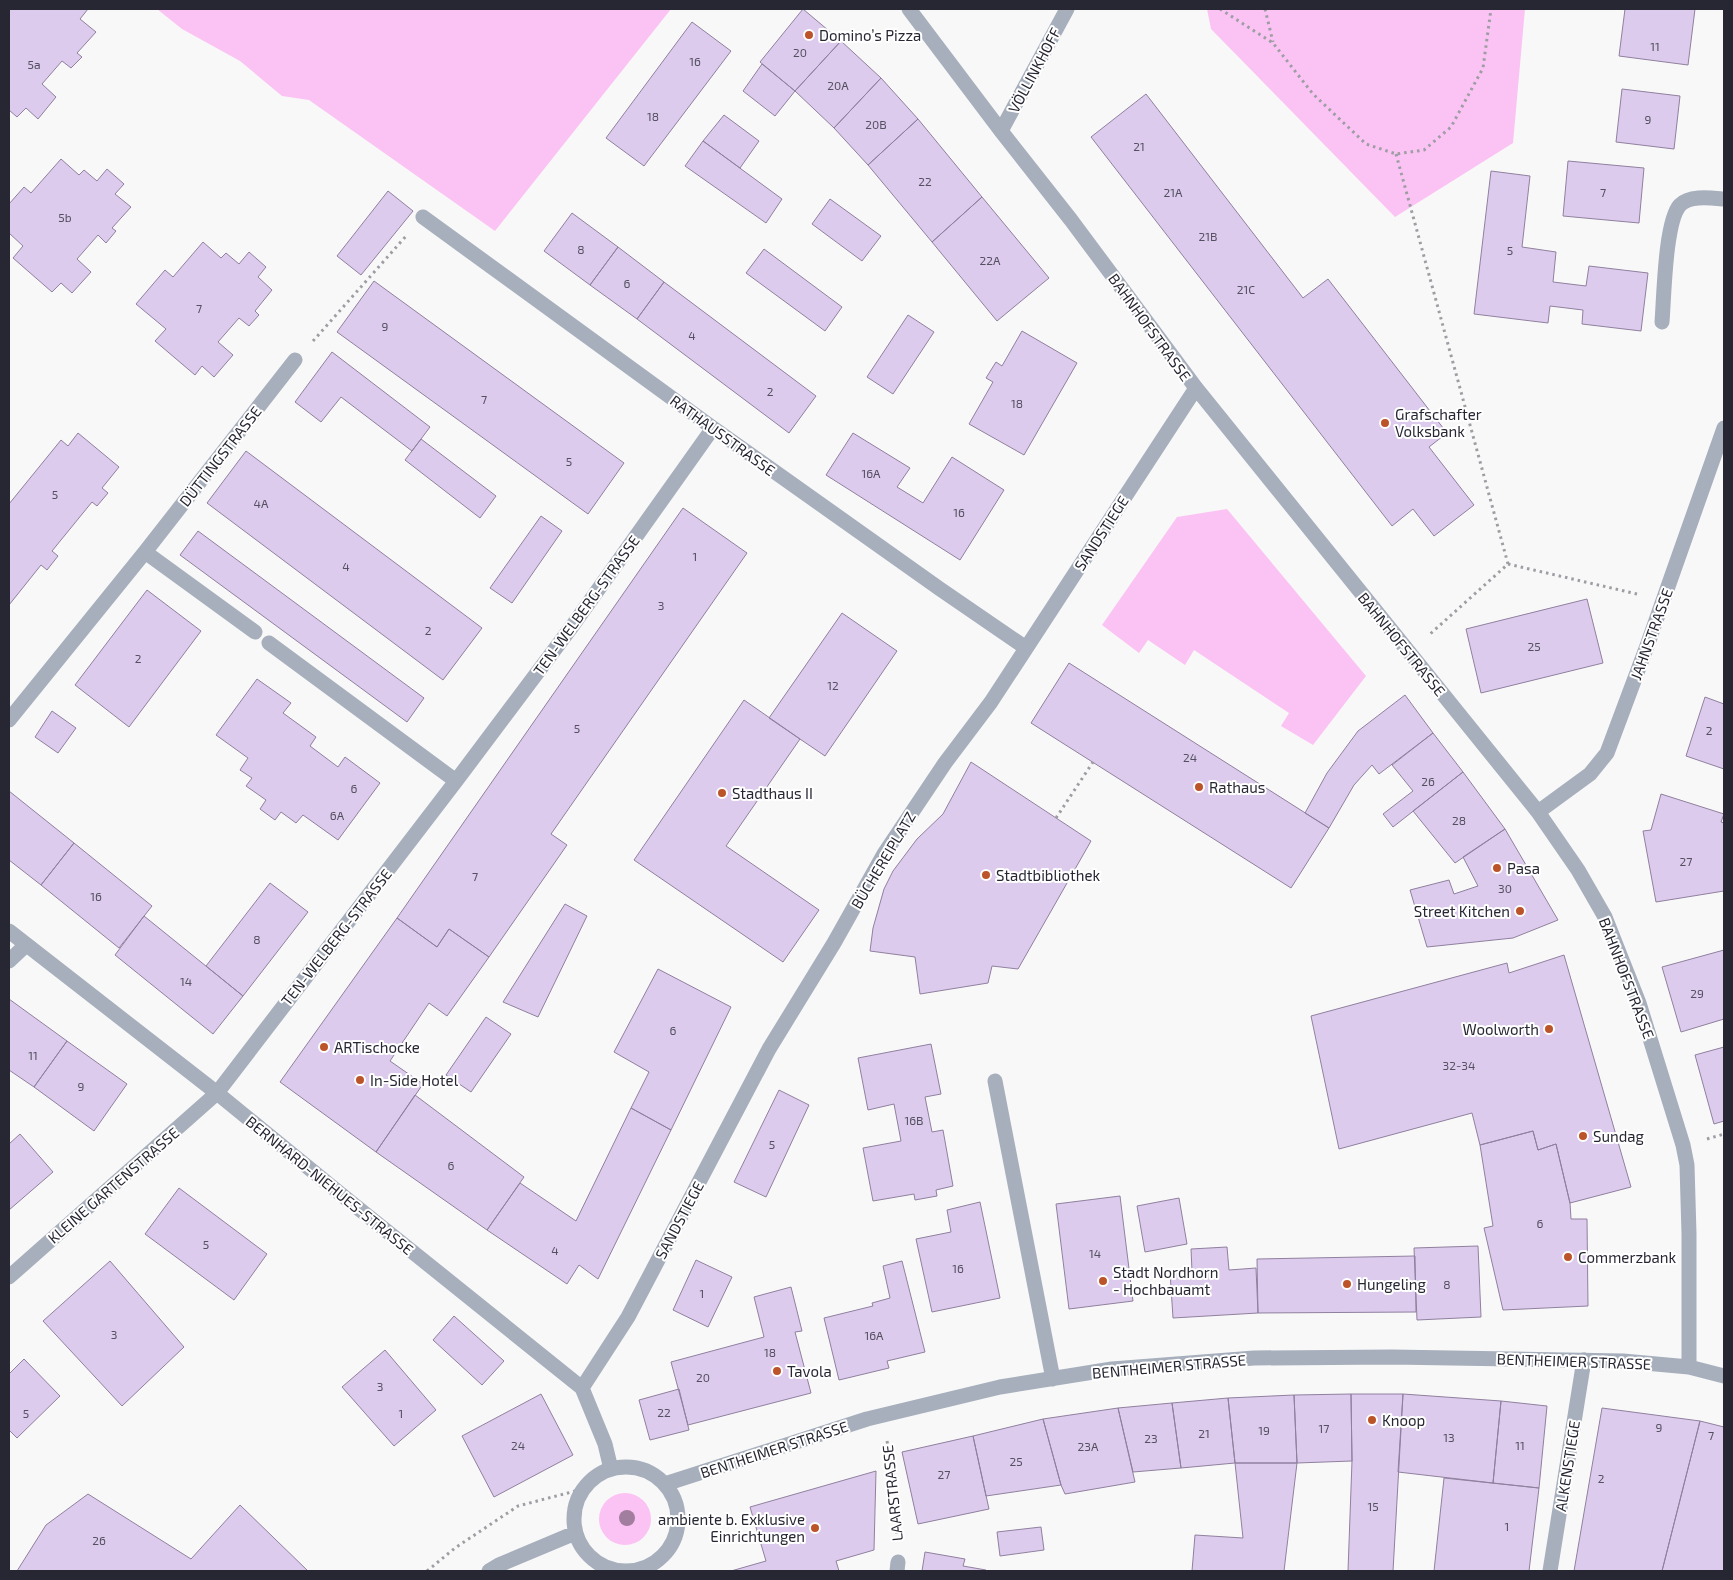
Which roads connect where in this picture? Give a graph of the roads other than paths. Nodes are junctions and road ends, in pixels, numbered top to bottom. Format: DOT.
graph roads {
  1 [pos="909,9"];
  2 [pos="1067,9"];
  3 [pos="1001,131"];
  4 [pos="1724,199"];
  5 [pos="423,218"];
  6 [pos="1662,322"];
  7 [pos="296,360"];
  8 [pos="1196,388"];
  9 [pos="713,428"];
  10 [pos="1724,428"];
  11 [pos="146,552"];
  12 [pos="255,632"];
  13 [pos="269,643"];
  14 [pos="1026,648"];
  15 [pos="1007,678"];
  16 [pos="9,720"];
  17 [pos="456,781"];
  18 [pos="1538,812"];
  19 [pos="9,931"];
  20 [pos="26,945"];
  21 [pos="9,961"];
  22 [pos="768,1048"];
  23 [pos="995,1081"];
  24 [pos="217,1093"];
  25 [pos="9,1277"];
  26 [pos="1584,1360"];
  27 [pos="1689,1367"];
  28 [pos="1724,1376"];
  29 [pos="1053,1379"];
  30 [pos="582,1388"];
  31 [pos="611,1469"];
  32 [pos="665,1484"];
  33 [pos="575,1532"];
  34 [pos="654,1568"];
  35 [pos="489,1571"];
  36 [pos="1550,1571"];
  1 -- 3 [label="street, BAHNHOFSTRASSE"];
  2 -- 3 [label="street, VÖLLINKHOFF"];
  3 -- 8 [label="street, BAHNHOFSTRASSE"];
  4 -- 6 [label="street"];
  5 -- 9 [label="street, RATHAUSSTRASSE"];
  7 -- 11 [label="street, DÜTTINGSTRASSE"];
  8 -- 14 [label="street, SANDSTIEGE"];
  8 -- 18 [label="street, BAHNHOFSTRASSE"];
  9 -- 14 [label="street, RATHAUSSTRASSE"];
  9 -- 17 [label="street, TEN-WELBERG-STRASSE"];
  10 -- 18 [label="street, JAHNSTRASSE"];
  11 -- 12 [label="street"];
  11 -- 16 [label="street, DÜTTINGSTRASSE"];
  13 -- 17 [label="street"];
  14 -- 15 [label="street, SANDSTIEGE"];
  15 -- 22 [label="street, BÜCHEREIPLATZ"];
  17 -- 24 [label="street, TEN-WELBERG-STRASSE"];
  18 -- 27 [label="street, BAHNHOFSTRASSE"];
  19 -- 20 [label="street, BERNHARD-NIEHUES-STRASSE"];
  20 -- 21 [label="street"];
  20 -- 24 [label="street, BERNHARD-NIEHUES-STRASSE"];
  22 -- 30 [label="street, SANDSTIEGE"];
  23 -- 29 [label="street"];
  24 -- 25 [label="street, KLEINE GARTENSTRASSE"];
  24 -- 30 [label="street, BERNHARD-NIEHUES-STRASSE"];
  26 -- 27 [label="street, BENTHEIMER STRASSE"];
  26 -- 29 [label="street, BENTHEIMER STRASSE"];
  26 -- 36 [label="street, ALKENSTIEGE"];
  27 -- 28 [label="street, BENTHEIMER STRASSE"];
  29 -- 32 [label="street, BENTHEIMER STRASSE"];
  30 -- 31 [label="street, BERNHARD-NIEHUES-STRASSE"];
  31 -- 32 [label="street"];
  31 -- 33 [label="street"];
  32 -- 34 [label="street"];
  33 -- 34 [label="street"];
  33 -- 35 [label="street"];
}
